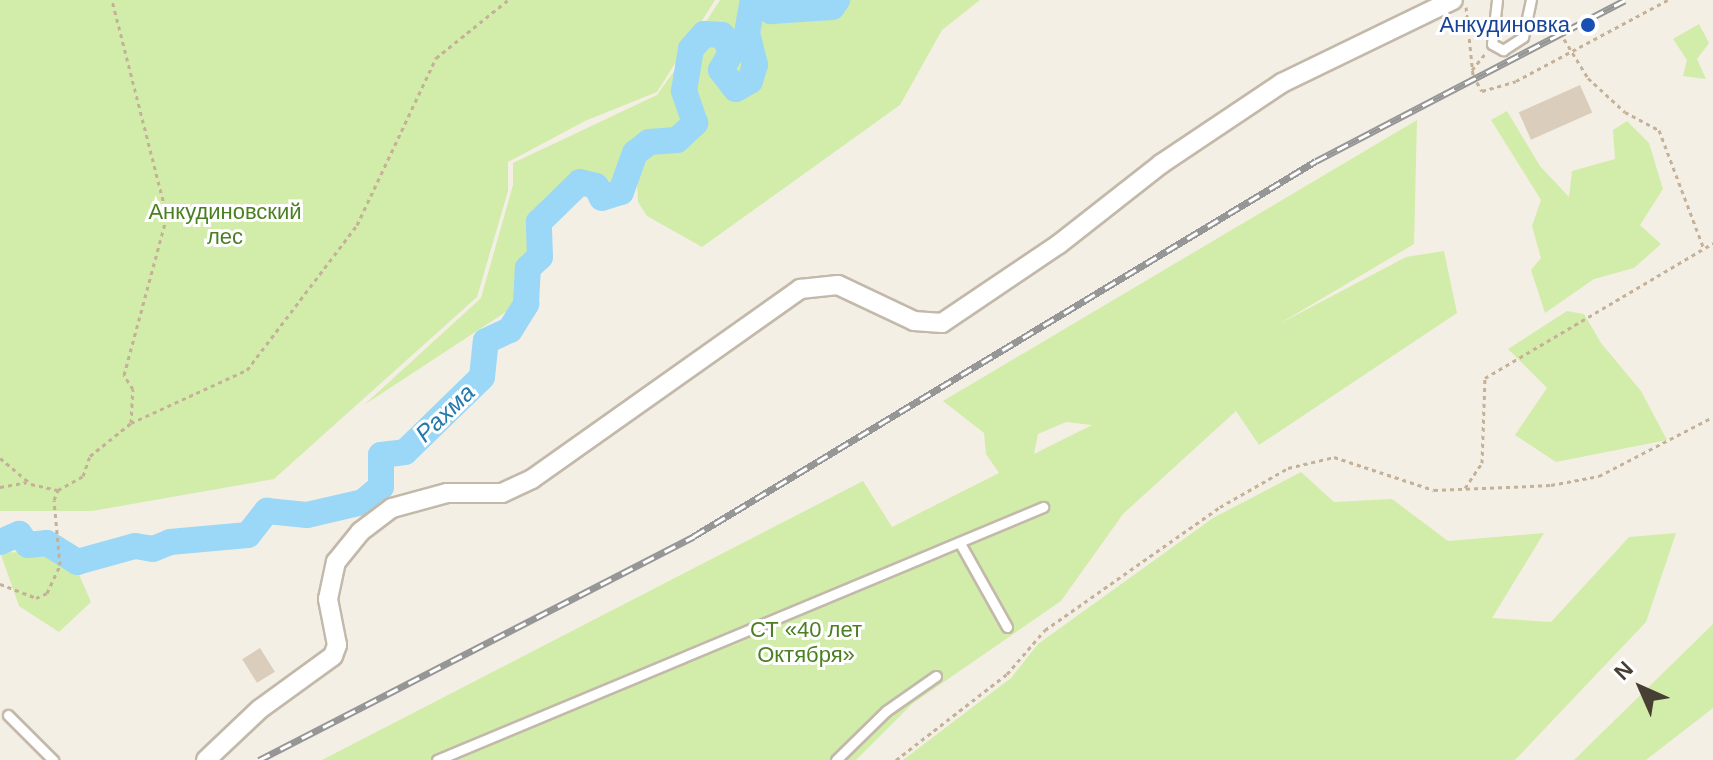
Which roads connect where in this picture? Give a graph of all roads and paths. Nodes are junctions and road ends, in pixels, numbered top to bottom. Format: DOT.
graph roads {
  1 [pos="112,0"];
  2 [pos="508,0"];
  3 [pos="1453,0"];
  4 [pos="1466,0"];
  5 [pos="1497,0"];
  6 [pos="1531,0"];
  7 [pos="1668,0"];
  8 [pos="1564,39"];
  9 [pos="1492,44"];
  10 [pos="1571,51"];
  11 [pos="1472,70"];
  12 [pos="1713,243"];
  13 [pos="1704,249"];
  14 [pos="1713,417"];
  15 [pos="131,423"];
  16 [pos="0,458"];
  17 [pos="27,482"];
  18 [pos="0,487"];
  19 [pos="1464,489"];
  20 [pos="58,490"];
  21 [pos="1043,507"];
  22 [pos="961,545"];
  23 [pos="0,584"];
  24 [pos="1007,627"];
  25 [pos="936,676"];
  26 [pos="8,715"];
  27 [pos="53,760"];
  28 [pos="206,760"];
  29 [pos="437,760"];
  30 [pos="836,760"];
  31 [pos="896,760"];
  1 -- 15 [label="path"];
  2 -- 15 [label="path"];
  3 -- 28 [label="street"];
  4 -- 11 [label="path"];
  5 -- 9 [label="lane"];
  6 -- 9 [label="lane"];
  7 -- 10 [label="path"];
  8 -- 10 [label="path"];
  9 -- 11 [label="path"];
  10 -- 11 [label="path"];
  10 -- 13 [label="path"];
  12 -- 13 [label="path"];
  13 -- 19 [label="path"];
  14 -- 19 [label="path"];
  15 -- 20 [label="path"];
  16 -- 17 [label="path"];
  17 -- 18 [label="path"];
  17 -- 20 [label="path"];
  19 -- 31 [label="path"];
  20 -- 23 [label="path"];
  21 -- 22 [label="lane"];
  22 -- 24 [label="lane"];
  22 -- 29 [label="lane"];
  25 -- 30 [label="lane"];
  26 -- 27 [label="lane"];
}
